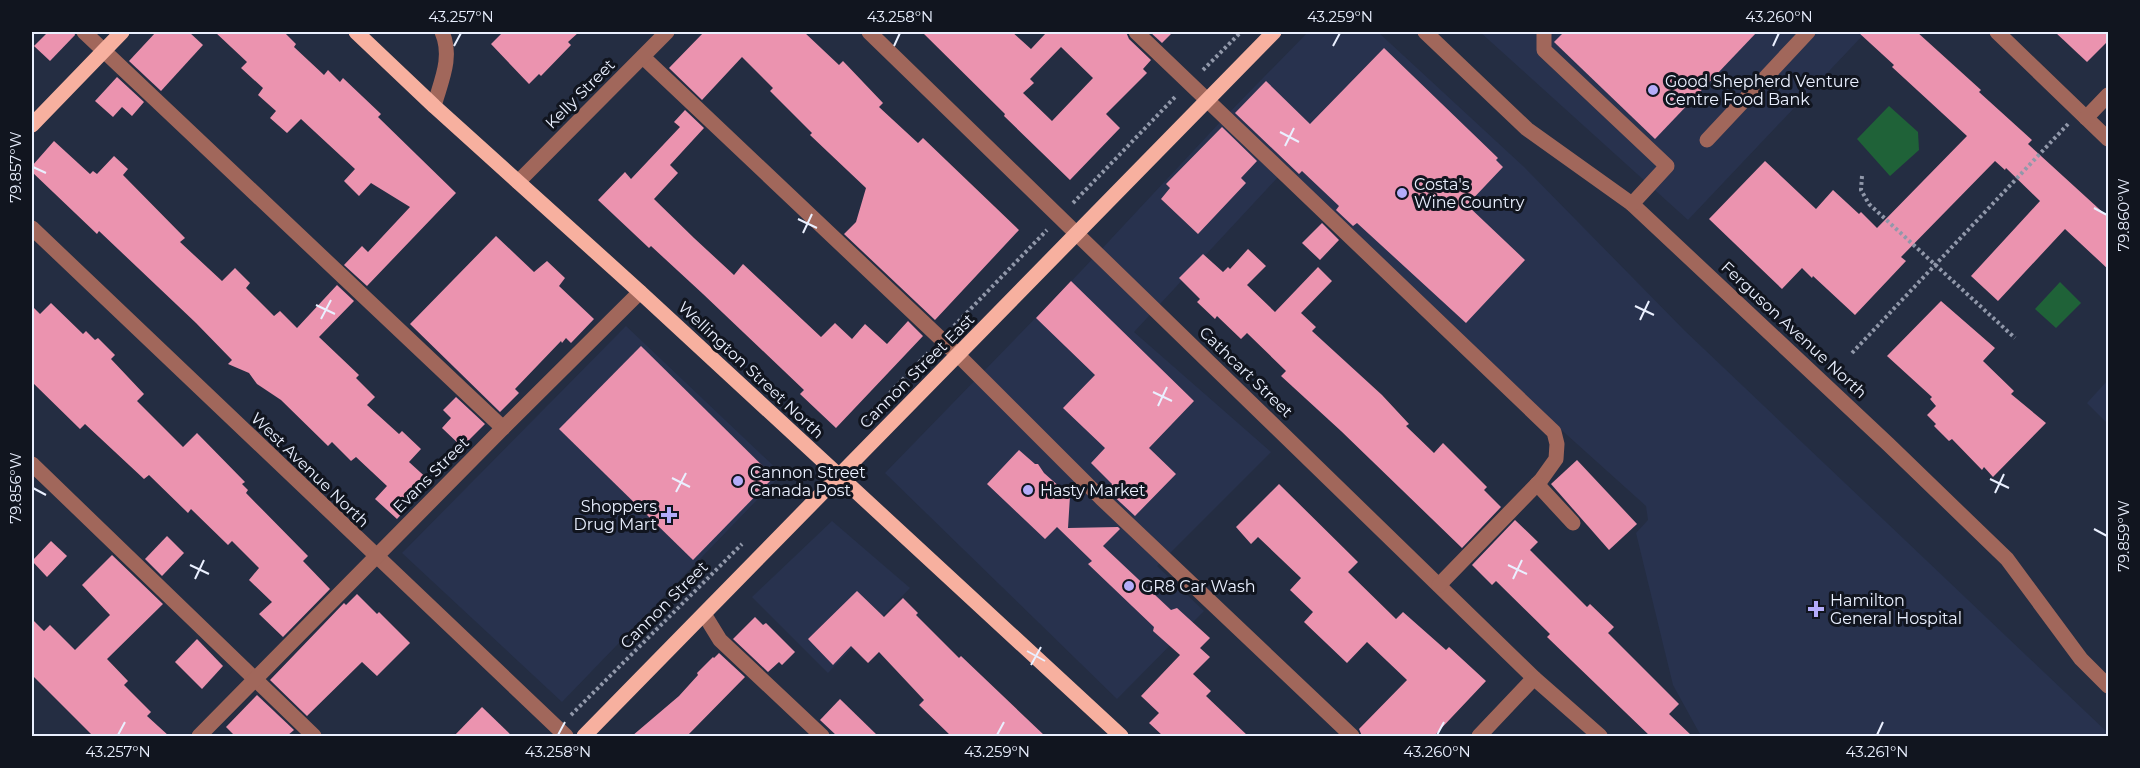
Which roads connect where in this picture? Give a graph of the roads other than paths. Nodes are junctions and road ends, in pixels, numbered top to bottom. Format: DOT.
graph roads {
  1 [pos="84,32"];
  2 [pos="122,32"];
  3 [pos="356,32"];
  4 [pos="442,32"];
  5 [pos="667,32"];
  6 [pos="869,32"];
  7 [pos="1136,32"];
  8 [pos="1274,32"];
  9 [pos="1425,32"];
  10 [pos="1544,32"];
  11 [pos="1808,32"];
  12 [pos="1996,32"];
  13 [pos="104,51"];
  14 [pos="643,57"];
  15 [pos="2109,95"];
  16 [pos="1208,99"];
  17 [pos="434,106"];
  18 [pos="2086,118"];
  19 [pos="32,125"];
  20 [pos="2109,139"];
  21 [pos="1707,140"];
  22 [pos="518,182"];
  23 [pos="1632,204"];
  24 [pos="32,228"];
  25 [pos="1077,233"];
  26 [pos="640,292"];
  27 [pos="959,356"];
  28 [pos="503,428"];
  29 [pos="32,464"];
  30 [pos="838,477"];
  31 [pos="1537,484"];
  32 [pos="1573,523"];
  33 [pos="375,557"];
  34 [pos="1439,585"];
  35 [pos="704,614"];
  36 [pos="1534,678"];
  37 [pos="256,680"];
  38 [pos="2109,686"];
  39 [pos="561,733"];
  40 [pos="200,736"];
  41 [pos="314,736"];
  42 [pos="584,736"];
  43 [pos="822,736"];
  44 [pos="1122,736"];
  45 [pos="1352,736"];
  46 [pos="1479,736"];
  47 [pos="1600,736"];
  1 -- 13 [label="street"];
  2 -- 13 [label="main road"];
  3 -- 17 [label="main road, Wellington Street North"];
  4 -- 17 [label="street"];
  5 -- 14 [label="street, Kelly Street"];
  6 -- 25 [label="street, Cathcart Street"];
  7 -- 16 [label="street"];
  8 -- 16 [label="main road, Cannon Street East"];
  9 -- 23 [label="street, Ferguson Avenue North"];
  10 -- 23 [label="street"];
  11 -- 21 [label="street"];
  12 -- 18 [label="street"];
  13 -- 19 [label="main road"];
  13 -- 28 [label="street"];
  14 -- 22 [label="street, Kelly Street"];
  14 -- 27 [label="street"];
  15 -- 18 [label="street"];
  16 -- 25 [label="main road, Cannon Street East"];
  16 -- 31 [label="street"];
  17 -- 22 [label="main road, Wellington Street North"];
  18 -- 20 [label="street"];
  22 -- 26 [label="main road, Wellington Street North"];
  23 -- 38 [label="street, Ferguson Avenue North"];
  24 -- 33 [label="street, West Avenue North"];
  25 -- 27 [label="main road, Cannon Street East"];
  25 -- 34 [label="street, Cathcart Street"];
  26 -- 28 [label="street, Evans Street"];
  26 -- 30 [label="main road, Wellington Street North"];
  27 -- 30 [label="main road, Cannon Street East"];
  27 -- 45 [label="street"];
  28 -- 33 [label="street, Evans Street"];
  29 -- 37 [label="street"];
  30 -- 35 [label="main road, Cannon Street East"];
  30 -- 44 [label="main road, Wellington Street North"];
  31 -- 32 [label="street"];
  31 -- 34 [label="street"];
  33 -- 37 [label="street, Evans Street"];
  33 -- 39 [label="street, West Avenue North"];
  34 -- 36 [label="street, Cathcart Street"];
  35 -- 42 [label="main road, Cannon Street East"];
  35 -- 43 [label="street"];
  36 -- 46 [label="street"];
  36 -- 47 [label="street, Cathcart Street"];
  37 -- 40 [label="street, Evans Street"];
  37 -- 41 [label="street"];
}
